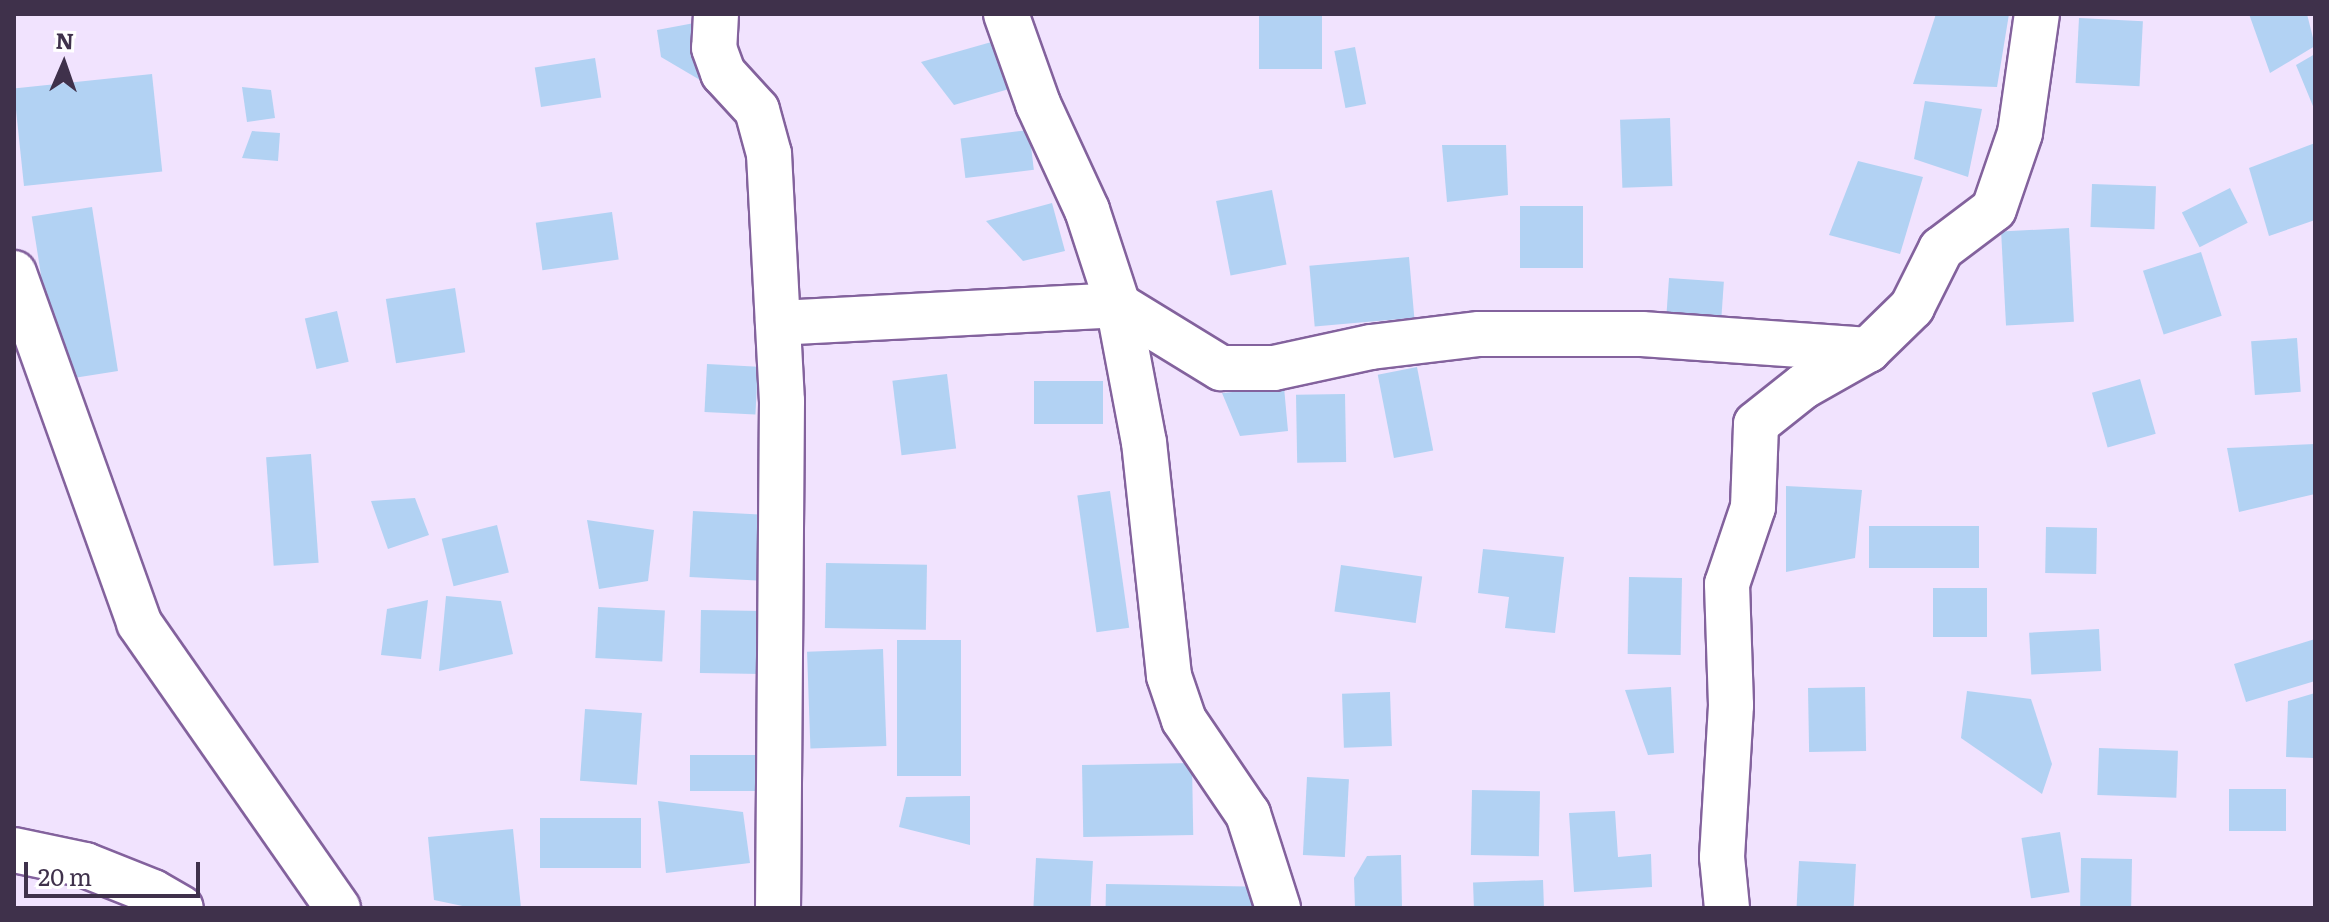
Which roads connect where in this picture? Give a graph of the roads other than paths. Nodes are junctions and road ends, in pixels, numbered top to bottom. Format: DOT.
graph roads {
  1 [pos="716,14"];
  2 [pos="2037,14"];
  3 [pos="1015,16"];
  4 [pos="14,273"];
  5 [pos="1118,305"];
  6 [pos="778,323"];
  7 [pos="1868,350"];
  8 [pos="14,850"];
  9 [pos="181,908"];
  10 [pos="338,908"];
  11 [pos="778,908"];
  12 [pos="1278,908"];
  13 [pos="1727,908"];
  1 -- 6 [label="street"];
  2 -- 7 [label="street"];
  3 -- 5 [label="street"];
  4 -- 10 [label="street"];
  5 -- 6 [label="street"];
  5 -- 7 [label="street"];
  5 -- 12 [label="street"];
  6 -- 11 [label="street"];
  7 -- 13 [label="street"];
  8 -- 9 [label="street"];
}
